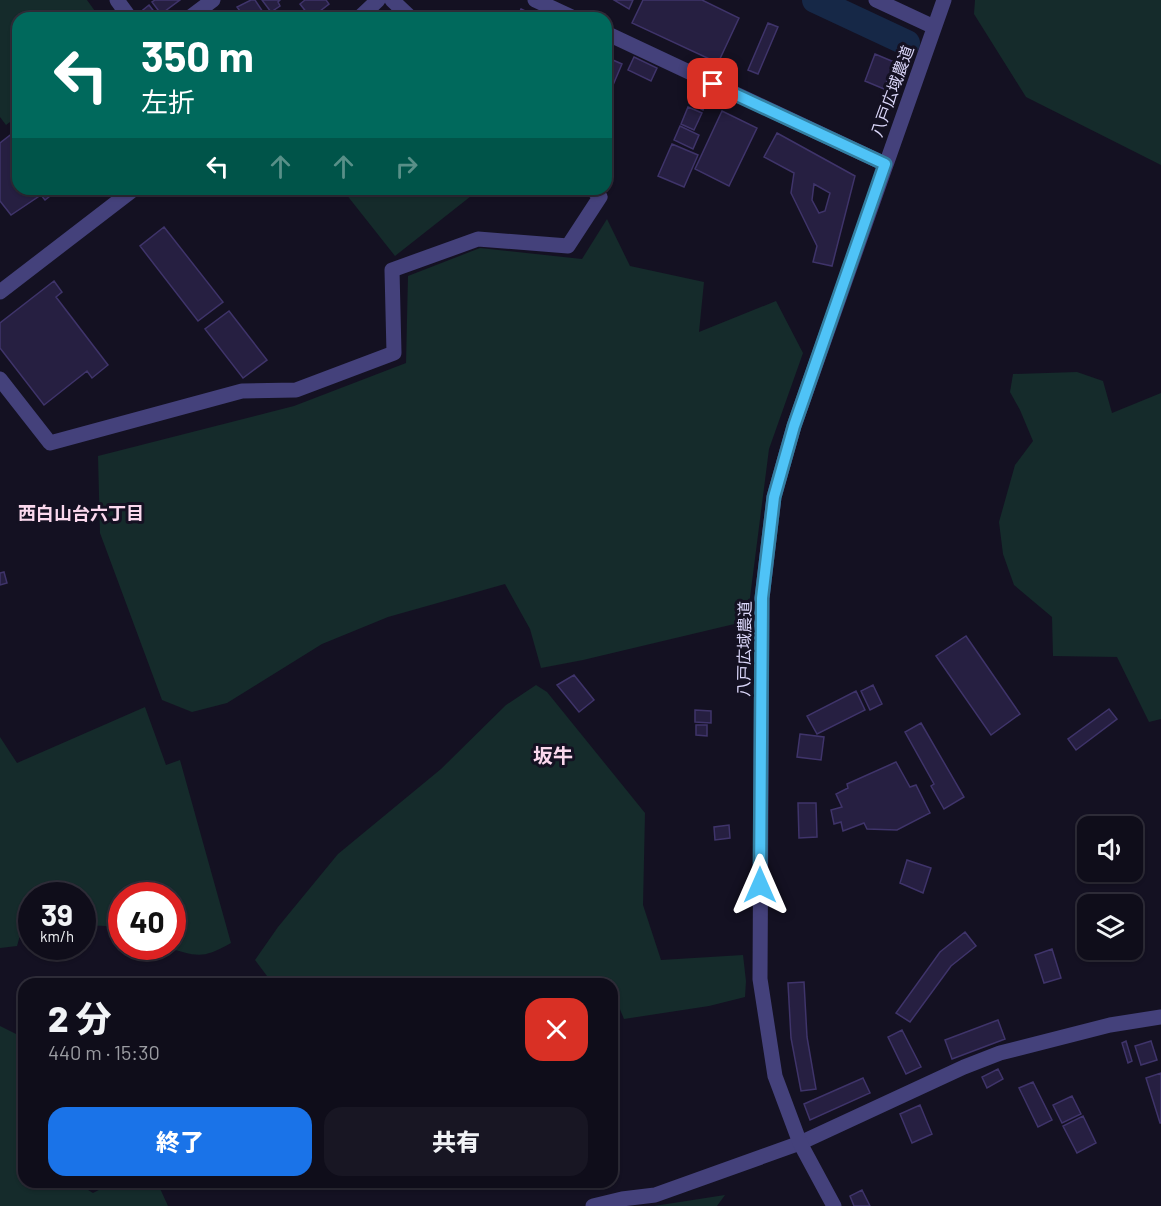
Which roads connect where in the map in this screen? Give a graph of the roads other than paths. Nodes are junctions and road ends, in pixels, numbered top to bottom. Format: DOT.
graph roads {
  1 [pos="213,0"];
  2 [pos="378,0"];
  3 [pos="392,0"];
  4 [pos="536,0"];
  5 [pos="876,0"];
  6 [pos="944,0"];
  7 [pos="197,12"];
  8 [pos="365,12"];
  9 [pos="405,12"];
  10 [pos="561,12"];
  11 [pos="934,27"];
  12 [pos="612,36"];
  13 [pos="885,164"];
  14 [pos="126,195"];
  15 [pos="598,195"];
  16 [pos="0,292"];
  17 [pos="0,379"];
  18 [pos="1161,1017"];
  19 [pos="800,1143"];
  20 [pos="593,1206"];
  21 [pos="834,1206"];
  1 -- 7 [label="street"];
  2 -- 8 [label="street"];
  3 -- 9 [label="street"];
  4 -- 10 [label="street"];
  5 -- 11 [label="street"];
  6 -- 11 [label="street, 八戸広域農道"];
  11 -- 13 [label="street, 八戸広域農道"];
  12 -- 13 [label="street"];
  13 -- 19 [label="street, 八戸広域農道"];
  14 -- 16 [label="street"];
  15 -- 17 [label="street"];
  18 -- 19 [label="street"];
  19 -- 20 [label="street"];
  19 -- 21 [label="street, 八戸広域農道"];
}
